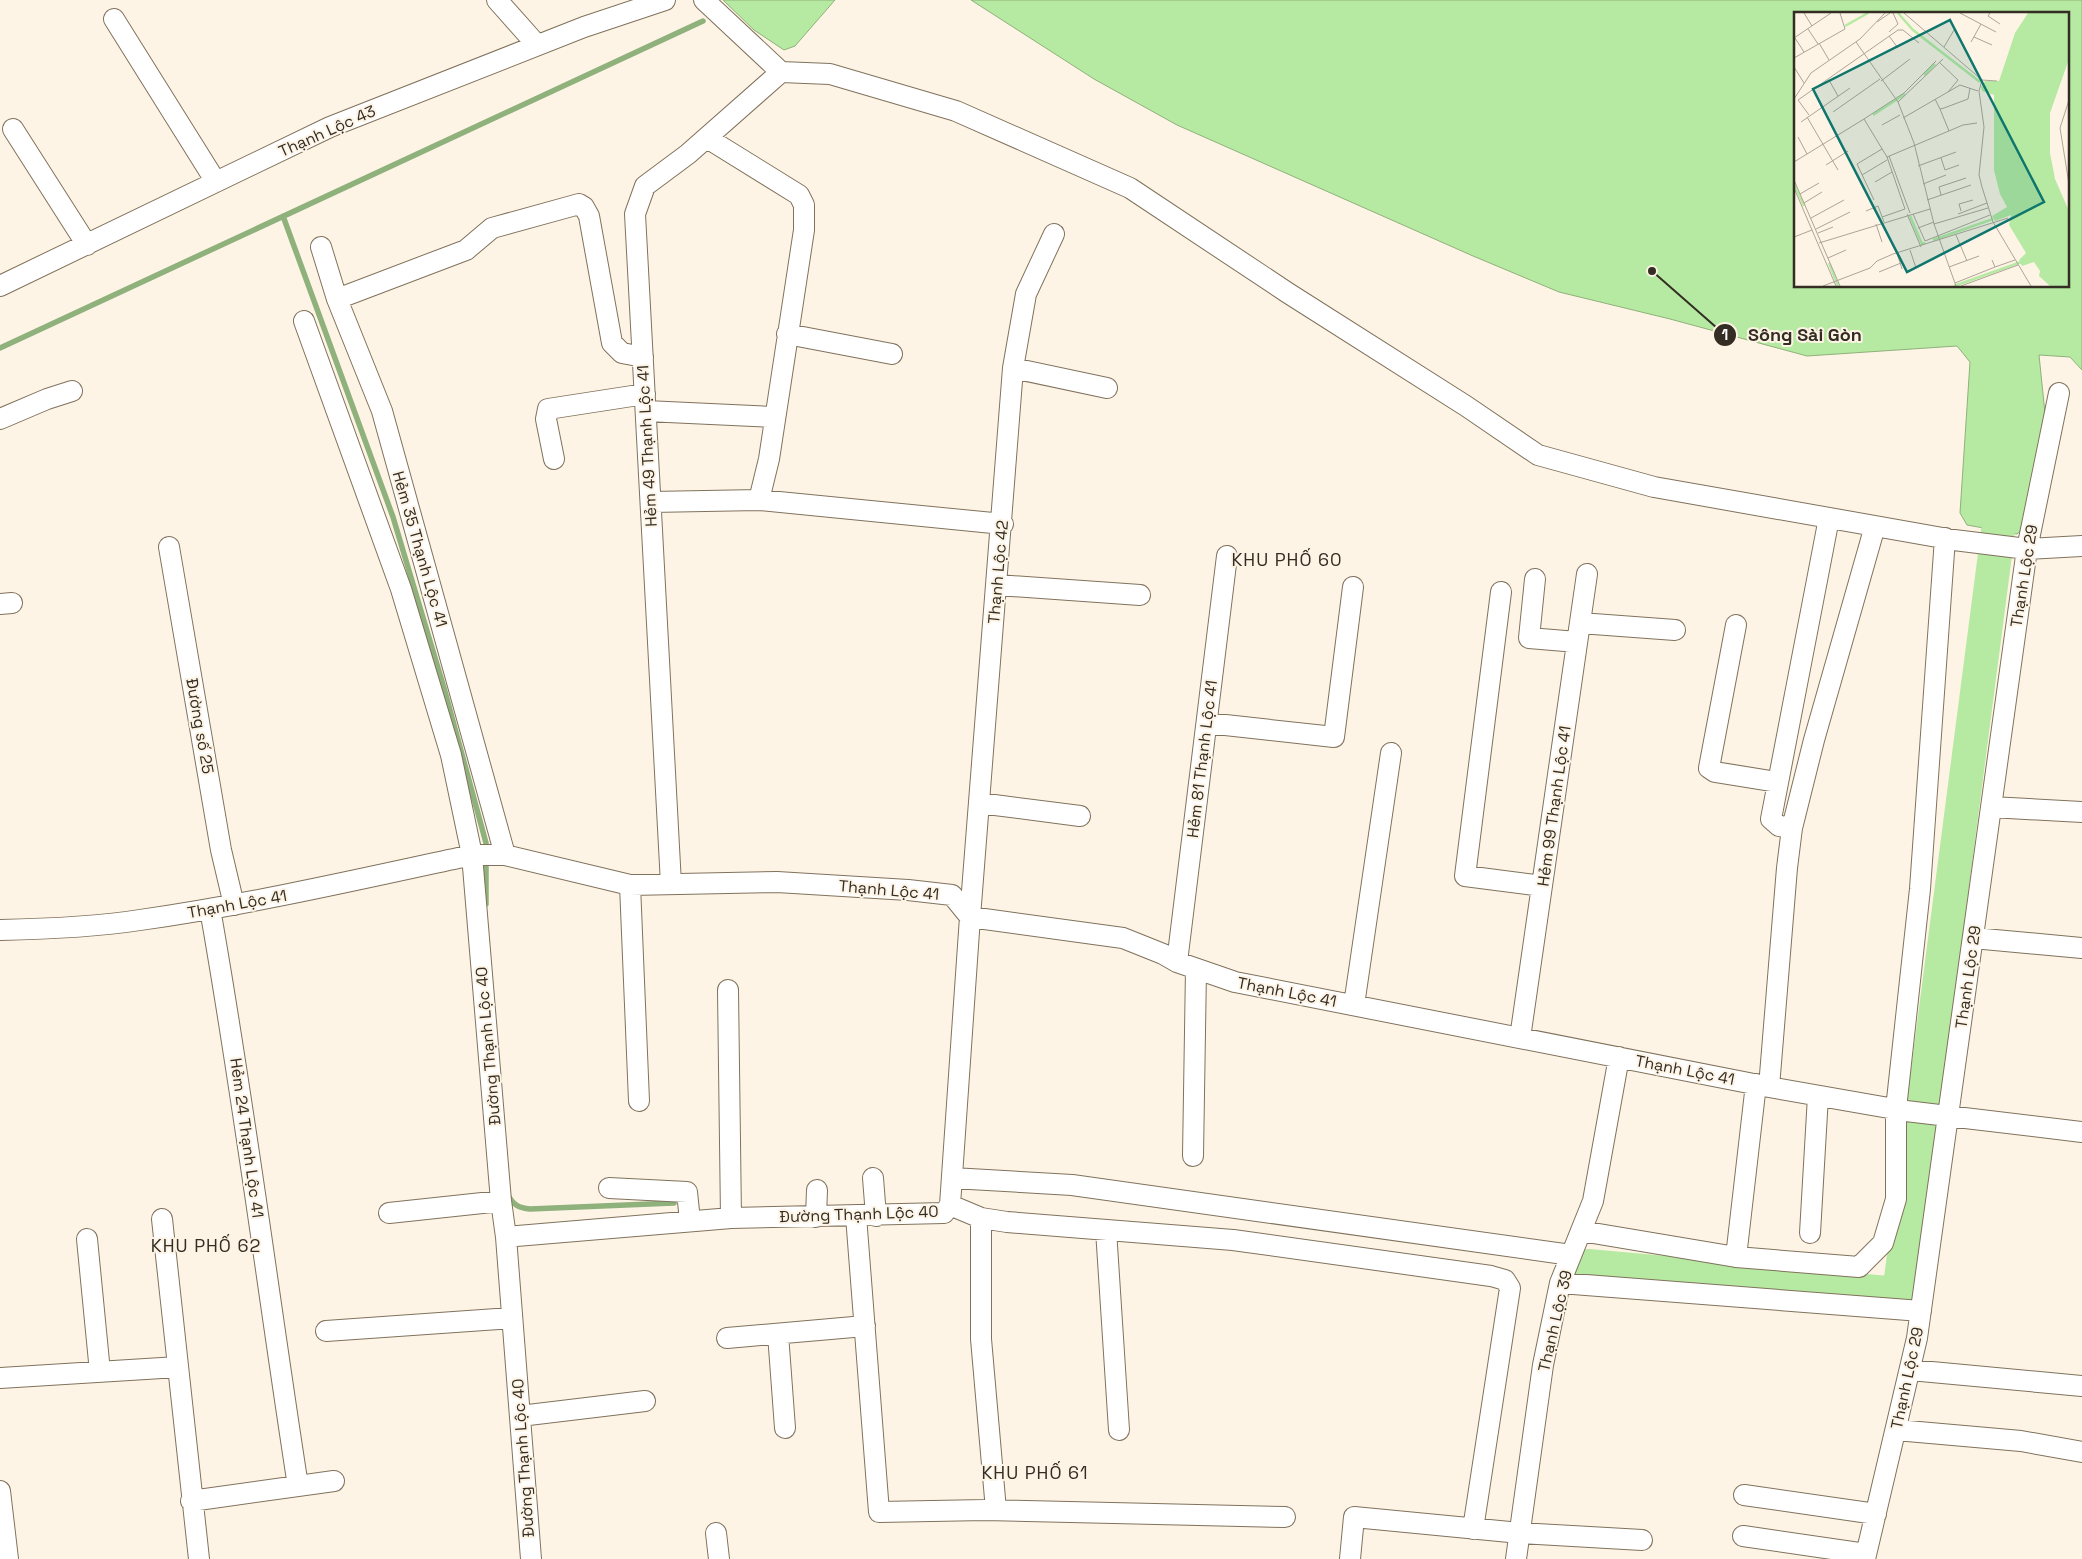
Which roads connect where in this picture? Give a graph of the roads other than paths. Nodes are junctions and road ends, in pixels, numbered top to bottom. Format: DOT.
graph roads {
  1 [pos="497,0"];
  2 [pos="664,0"];
  3 [pos="704,0"];
  4 [pos="114,20"];
  5 [pos="537,45"];
  6 [pos="781,72"];
  7 [pos="13,129"];
  8 [pos="707,138"];
  9 [pos="216,182"];
  10 [pos="1054,234"];
  11 [pos="87,245"];
  12 [pos="321,248"];
  13 [pos="0,286"];
  14 [pos="337,299"];
  15 [pos="304,321"];
  16 [pos="788,334"];
  17 [pos="892,354"];
  18 [pos="642,357"];
  19 [pos="1014,368"];
  20 [pos="1107,388"];
  21 [pos="72,391"];
  22 [pos="2059,393"];
  23 [pos="645,402"];
  24 [pos="775,417"];
  25 [pos="0,419"];
  26 [pos="554,459"];
  27 [pos="760,500"];
  28 [pos="651,502"];
  29 [pos="1829,518"];
  30 [pos="1002,524"];
  31 [pos="1875,526"];
  32 [pos="1950,539"];
  33 [pos="2082,546"];
  34 [pos="169,547"];
  35 [pos="2027,549"];
  36 [pos="1227,556"];
  37 [pos="1587,574"];
  38 [pos="1535,579"];
  39 [pos="997,586"];
  40 [pos="1353,586"];
  41 [pos="1501,592"];
  42 [pos="1140,595"];
  43 [pos="1736,625"];
  44 [pos="1675,630"];
  45 [pos="1579,633"];
  46 [pos="1207,723"];
  47 [pos="1391,753"];
  48 [pos="1778,782"];
  49 [pos="980,803"];
  50 [pos="1991,807"];
  51 [pos="2082,812"];
  52 [pos="1080,816"];
  53 [pos="1792,828"];
  54 [pos="472,855"];
  55 [pos="505,855"];
  56 [pos="671,884"];
  57 [pos="630,885"];
  58 [pos="1542,886"];
  59 [pos="234,905"];
  60 [pos="210,909"];
  61 [pos="970,917"];
  62 [pos="0,930"];
  63 [pos="1973,938"];
  64 [pos="2082,948"];
  65 [pos="1177,962"];
  66 [pos="1196,969"];
  67 [pos="728,990"];
  68 [pos="1354,1005"];
  69 [pos="1520,1038"];
  70 [pos="1619,1057"];
  71 [pos="1762,1086"];
  72 [pos="1818,1096"];
  73 [pos="639,1101"];
  74 [pos="1901,1110"];
  75 [pos="1948,1117"];
  76 [pos="2082,1132"];
  77 [pos="1193,1156"];
  78 [pos="872,1178"];
  79 [pos="952,1178"];
  80 [pos="609,1188"];
  81 [pos="817,1190"];
  82 [pos="501,1201"];
  83 [pos="950,1206"];
  84 [pos="389,1213"];
  85 [pos="866,1216"];
  86 [pos="816,1217"];
  87 [pos="730,1218"];
  88 [pos="981,1218"];
  89 [pos="162,1219"];
  90 [pos="690,1221"];
  91 [pos="1106,1230"];
  92 [pos="1581,1231"];
  93 [pos="1810,1233"];
  94 [pos="506,1237"];
  95 [pos="87,1239"];
  96 [pos="1571,1255"];
  97 [pos="1736,1257"];
  98 [pos="1560,1283"];
  99 [pos="1921,1311"];
  100 [pos="512,1318"];
  101 [pos="865,1326"];
  102 [pos="326,1331"];
  103 [pos="778,1334"];
  104 [pos="727,1338"];
  105 [pos="178,1367"];
  106 [pos="1910,1370"];
  107 [pos="100,1372"];
  108 [pos="0,1378"];
  109 [pos="2082,1386"];
  110 [pos="645,1401"];
  111 [pos="520,1416"];
  112 [pos="785,1428"];
  113 [pos="1119,1430"];
  114 [pos="1896,1430"];
  115 [pos="2082,1452"];
  116 [pos="334,1481"];
  117 [pos="298,1486"];
  118 [pos="0,1492"];
  119 [pos="1744,1495"];
  120 [pos="191,1501"];
  121 [pos="996,1510"];
  122 [pos="1876,1514"];
  123 [pos="1285,1517"];
  124 [pos="1473,1529"];
  125 [pos="716,1533"];
  126 [pos="1520,1533"];
  127 [pos="1742,1536"];
  128 [pos="1642,1540"];
  129 [pos="1866,1556"];
  130 [pos="8,1559"];
  131 [pos="199,1559"];
  132 [pos="531,1559"];
  133 [pos="719,1559"];
  134 [pos="1350,1559"];
  135 [pos="1516,1559"];
  1 -- 5 [label="street"];
  2 -- 5 [label="street, Thạnh Lộc 43"];
  3 -- 6 [label="street"];
  4 -- 9 [label="street"];
  5 -- 9 [label="street, Thạnh Lộc 43"];
  6 -- 8 [label="street, Hẻm 49 Thạnh Lộc 41"];
  6 -- 29 [label="street"];
  7 -- 11 [label="street"];
  8 -- 16 [label="street"];
  8 -- 18 [label="street, Hẻm 49 Thạnh Lộc 41"];
  9 -- 11 [label="street, Thạnh Lộc 43"];
  10 -- 19 [label="street, Thạnh Lộc 42"];
  11 -- 13 [label="street, Thạnh Lộc 43"];
  12 -- 14 [label="street, Hẻm 35 Thạnh Lộc 41"];
  14 -- 18 [label="street"];
  14 -- 55 [label="street, Hẻm 35 Thạnh Lộc 41"];
  15 -- 54 [label="street, Đường Thạnh Lộc 40"];
  16 -- 17 [label="street"];
  16 -- 24 [label="street"];
  18 -- 23 [label="street, Hẻm 49 Thạnh Lộc 41"];
  19 -- 20 [label="street"];
  19 -- 30 [label="street, Thạnh Lộc 42"];
  21 -- 25 [label="street"];
  22 -- 35 [label="street, Thạnh Lộc 29"];
  23 -- 24 [label="street"];
  23 -- 26 [label="street"];
  23 -- 28 [label="street, Hẻm 49 Thạnh Lộc 41"];
  24 -- 27 [label="street"];
  27 -- 28 [label="street"];
  27 -- 30 [label="street"];
  28 -- 56 [label="street, Hẻm 49 Thạnh Lộc 41"];
  29 -- 31 [label="street"];
  29 -- 48 [label="street"];
  30 -- 39 [label="street, Thạnh Lộc 42"];
  31 -- 32 [label="street"];
  31 -- 53 [label="street"];
  32 -- 35 [label="street"];
  32 -- 74 [label="street"];
  33 -- 35 [label="street"];
  34 -- 59 [label="street, Đường số 25"];
  35 -- 50 [label="street, Thạnh Lộc 29"];
  36 -- 46 [label="street, Hẻm 81 Thạnh Lộc 41"];
  37 -- 45 [label="street, Hẻm 99 Thạnh Lộc 41"];
  38 -- 45 [label="street"];
  39 -- 42 [label="street"];
  39 -- 49 [label="street, Thạnh Lộc 42"];
  40 -- 46 [label="street"];
  41 -- 58 [label="street"];
  43 -- 48 [label="street"];
  44 -- 45 [label="street"];
  45 -- 58 [label="street, Hẻm 99 Thạnh Lộc 41"];
  46 -- 65 [label="street, Hẻm 81 Thạnh Lộc 41"];
  47 -- 68 [label="street"];
  48 -- 53 [label="street"];
  49 -- 52 [label="street"];
  49 -- 61 [label="street, Thạnh Lộc 42"];
  50 -- 51 [label="street"];
  50 -- 63 [label="street, Thạnh Lộc 29"];
  53 -- 71 [label="street"];
  54 -- 55 [label="street, Thạnh Lộc 41"];
  54 -- 59 [label="street, Thạnh Lộc 41"];
  54 -- 82 [label="street, Đường Thạnh Lộc 40"];
  55 -- 57 [label="street, Thạnh Lộc 41"];
  56 -- 57 [label="street, Thạnh Lộc 41"];
  56 -- 61 [label="street, Thạnh Lộc 41"];
  57 -- 73 [label="street"];
  58 -- 69 [label="street, Hẻm 99 Thạnh Lộc 41"];
  59 -- 60 [label="street, Thạnh Lộc 41"];
  60 -- 62 [label="street, Thạnh Lộc 41"];
  60 -- 117 [label="street, Hẻm 24 Thạnh Lộc 41"];
  61 -- 65 [label="street, Thạnh Lộc 41"];
  61 -- 79 [label="street, Đường Thạnh Lộc 40"];
  63 -- 64 [label="street"];
  63 -- 75 [label="street, Thạnh Lộc 29"];
  65 -- 66 [label="street, Thạnh Lộc 41"];
  66 -- 68 [label="street, Thạnh Lộc 41"];
  66 -- 77 [label="street"];
  67 -- 87 [label="street"];
  68 -- 69 [label="street, Thạnh Lộc 41"];
  69 -- 70 [label="street, Thạnh Lộc 41"];
  70 -- 71 [label="street, Thạnh Lộc 41"];
  70 -- 92 [label="street, Thạnh Lộc 39"];
  71 -- 72 [label="street, Thạnh Lộc 41"];
  71 -- 97 [label="street"];
  72 -- 74 [label="street, Thạnh Lộc 41"];
  72 -- 93 [label="street"];
  74 -- 75 [label="street, Thạnh Lộc 41"];
  74 -- 97 [label="street"];
  75 -- 76 [label="street, Thạnh Lộc 41"];
  75 -- 99 [label="street, Thạnh Lộc 29"];
  78 -- 85 [label="street"];
  79 -- 83 [label="street, Đường Thạnh Lộc 40"];
  79 -- 96 [label="street"];
  80 -- 90 [label="street"];
  81 -- 86 [label="street"];
  82 -- 84 [label="street"];
  82 -- 94 [label="street, Đường Thạnh Lộc 40"];
  83 -- 85 [label="street, Đường Thạnh Lộc 40"];
  83 -- 88 [label="street"];
  85 -- 86 [label="street, Đường Thạnh Lộc 40"];
  85 -- 101 [label="street"];
  86 -- 87 [label="street, Đường Thạnh Lộc 40"];
  87 -- 90 [label="street, Đường Thạnh Lộc 40"];
  88 -- 91 [label="street"];
  88 -- 121 [label="street"];
  89 -- 105 [label="street"];
  90 -- 94 [label="street, Đường Thạnh Lộc 40"];
  91 -- 113 [label="street"];
  91 -- 124 [label="street"];
  92 -- 96 [label="street, Thạnh Lộc 39"];
  92 -- 97 [label="street"];
  94 -- 100 [label="street, Đường Thạnh Lộc 40"];
  95 -- 107 [label="street"];
  96 -- 98 [label="street, Thạnh Lộc 39"];
  98 -- 99 [label="street"];
  98 -- 126 [label="street, Thạnh Lộc 39"];
  99 -- 106 [label="street, Thạnh Lộc 29"];
  100 -- 102 [label="street"];
  100 -- 111 [label="street, Đường Thạnh Lộc 40"];
  101 -- 103 [label="street"];
  101 -- 121 [label="street"];
  103 -- 104 [label="street"];
  103 -- 112 [label="street"];
  105 -- 107 [label="street"];
  105 -- 120 [label="street"];
  106 -- 109 [label="street"];
  106 -- 114 [label="street, Thạnh Lộc 29"];
  107 -- 108 [label="street"];
  110 -- 111 [label="street"];
  111 -- 132 [label="street, Đường Thạnh Lộc 40"];
  114 -- 115 [label="street"];
  114 -- 122 [label="street, Thạnh Lộc 29"];
  116 -- 117 [label="street"];
  117 -- 120 [label="street"];
  118 -- 130 [label="street"];
  119 -- 122 [label="street"];
  120 -- 131 [label="street"];
  121 -- 123 [label="street"];
  122 -- 129 [label="street, Thạnh Lộc 29"];
  124 -- 126 [label="street"];
  124 -- 134 [label="street"];
  125 -- 133 [label="street"];
  126 -- 128 [label="street"];
  126 -- 135 [label="street, Thạnh Lộc 39"];
  127 -- 129 [label="street"];
}
